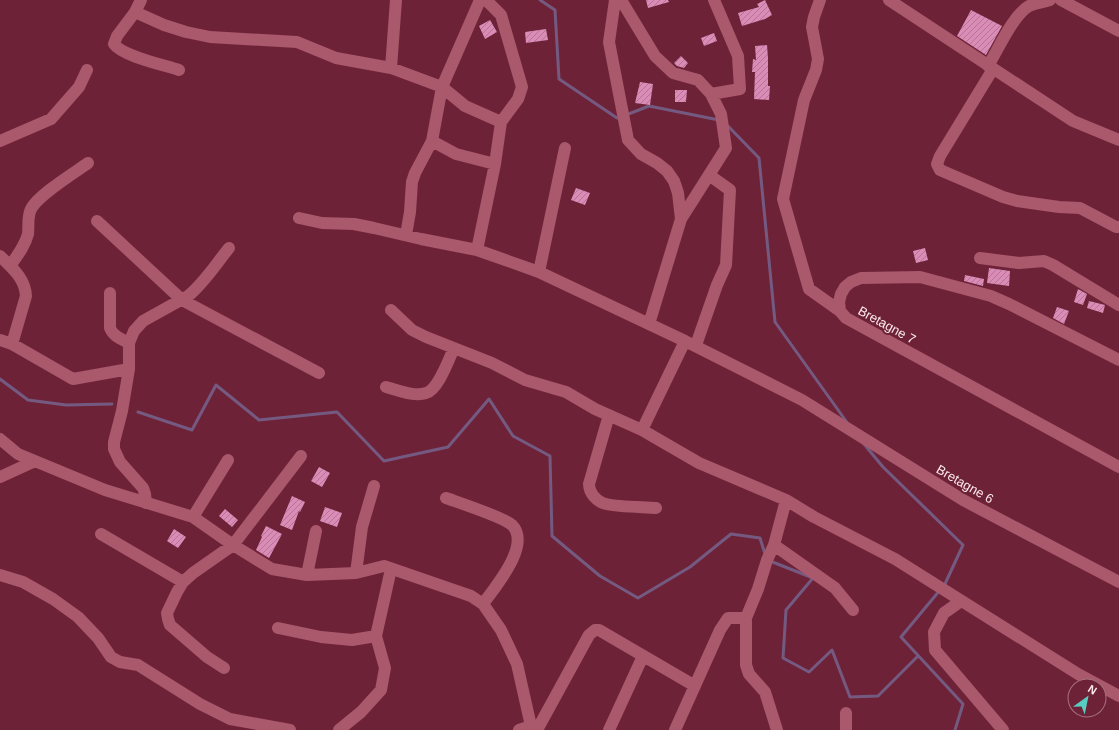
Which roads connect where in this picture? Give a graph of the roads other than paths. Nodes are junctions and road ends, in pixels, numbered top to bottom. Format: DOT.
graph roads {
  1 [pos="141,0"];
  2 [pos="396,0"];
  3 [pos="480,0"];
  4 [pos="486,0"];
  5 [pos="615,0"];
  6 [pos="621,0"];
  7 [pos="714,0"];
  8 [pos="820,0"];
  9 [pos="889,0"];
  10 [pos="1050,0"];
  11 [pos="1061,0"];
  12 [pos="135,12"];
  13 [pos="1119,31"];
  14 [pos="991,67"];
  15 [pos="390,68"];
  16 [pos="87,70"];
  17 [pos="179,70"];
  18 [pos="442,87"];
  19 [pos="711,94"];
  20 [pos="502,122"];
  21 [pos="1119,140"];
  22 [pos="0,141"];
  23 [pos="432,142"];
  24 [pos="565,148"];
  25 [pos="88,163"];
  26 [pos="495,164"];
  27 [pos="709,175"];
  28 [pos="299,218"];
  29 [pos="681,219"];
  30 [pos="97,221"];
  31 [pos="1119,228"];
  32 [pos="406,235"];
  33 [pos="229,248"];
  34 [pos="477,250"];
  35 [pos="0,256"];
  36 [pos="980,258"];
  37 [pos="10,266"];
  38 [pos="539,272"];
  39 [pos="110,293"];
  40 [pos="182,300"];
  41 [pos="1119,305"];
  42 [pos="391,310"];
  43 [pos="840,310"];
  44 [pos="649,324"];
  45 [pos="0,340"];
  46 [pos="685,341"];
  47 [pos="129,343"];
  48 [pos="12,344"];
  49 [pos="696,345"];
  50 [pos="454,348"];
  51 [pos="1119,360"];
  52 [pos="130,369"];
  53 [pos="319,373"];
  54 [pos="386,387"];
  55 [pos="609,415"];
  56 [pos="642,430"];
  57 [pos="0,439"];
  58 [pos="301,456"];
  59 [pos="228,460"];
  60 [pos="35,461"];
  61 [pos="1119,467"];
  62 [pos="0,477"];
  63 [pos="374,486"];
  64 [pos="446,498"];
  65 [pos="786,500"];
  66 [pos="146,503"];
  67 [pos="656,508"];
  68 [pos="193,517"];
  69 [pos="316,531"];
  70 [pos="101,534"];
  71 [pos="233,544"];
  72 [pos="774,545"];
  73 [pos="390,569"];
  74 [pos="356,573"];
  75 [pos="0,575"];
  76 [pos="307,575"];
  77 [pos="183,582"];
  78 [pos="1119,582"];
  79 [pos="961,601"];
  80 [pos="483,604"];
  81 [pos="853,610"];
  82 [pos="746,618"];
  83 [pos="278,628"];
  84 [pos="376,636"];
  85 [pos="643,656"];
  86 [pos="224,668"];
  87 [pos="695,686"];
  88 [pos="1119,696"];
  89 [pos="846,713"];
  90 [pos="231,725"];
  91 [pos="534,729"];
  92 [pos="290,730"];
  93 [pos="339,730"];
  94 [pos="519,730"];
  95 [pos="609,730"];
  96 [pos="675,730"];
  97 [pos="777,730"];
  98 [pos="846,730"];
  99 [pos="1003,730"];
  1 -- 12 [label="street"];
  2 -- 15 [label="street"];
  3 -- 18 [label="street"];
  4 -- 20 [label="street"];
  5 -- 29 [label="street"];
  6 -- 19 [label="street"];
  7 -- 19 [label="street"];
  8 -- 43 [label="street"];
  9 -- 14 [label="street"];
  10 -- 14 [label="street"];
  11 -- 13 [label="street"];
  12 -- 15 [label="street"];
  12 -- 17 [label="street"];
  14 -- 21 [label="street"];
  14 -- 31 [label="street"];
  15 -- 18 [label="street"];
  16 -- 22 [label="street"];
  18 -- 20 [label="street"];
  18 -- 23 [label="street"];
  19 -- 27 [label="street"];
  20 -- 26 [label="street"];
  23 -- 26 [label="street"];
  23 -- 32 [label="street"];
  24 -- 38 [label="street"];
  25 -- 37 [label="street"];
  26 -- 34 [label="street"];
  27 -- 29 [label="street"];
  27 -- 49 [label="street"];
  28 -- 32 [label="street, Bretagne 6"];
  29 -- 44 [label="street"];
  30 -- 40 [label="street"];
  32 -- 34 [label="street, Bretagne 6"];
  33 -- 40 [label="street"];
  34 -- 38 [label="street, Bretagne 6"];
  35 -- 37 [label="street"];
  36 -- 41 [label="street"];
  37 -- 48 [label="street"];
  38 -- 44 [label="street, Bretagne 6"];
  39 -- 47 [label="street"];
  40 -- 47 [label="street"];
  40 -- 53 [label="street"];
  42 -- 50 [label="street"];
  43 -- 51 [label="street, Bretagne 7"];
  43 -- 61 [label="street, Bretagne 7"];
  44 -- 46 [label="street, Bretagne 6"];
  45 -- 48 [label="street"];
  46 -- 49 [label="street, Bretagne 6"];
  46 -- 56 [label="street"];
  47 -- 52 [label="street"];
  48 -- 52 [label="street"];
  49 -- 78 [label="street, Bretagne 6"];
  50 -- 54 [label="street"];
  50 -- 55 [label="street"];
  52 -- 66 [label="street"];
  55 -- 56 [label="street"];
  55 -- 67 [label="street"];
  56 -- 65 [label="street"];
  57 -- 60 [label="street"];
  58 -- 71 [label="street"];
  59 -- 68 [label="street"];
  60 -- 62 [label="street"];
  60 -- 66 [label="street"];
  63 -- 74 [label="street"];
  64 -- 80 [label="street"];
  65 -- 72 [label="street"];
  65 -- 79 [label="street"];
  66 -- 68 [label="street"];
  68 -- 71 [label="street"];
  69 -- 76 [label="street"];
  70 -- 77 [label="street"];
  71 -- 76 [label="street"];
  71 -- 77 [label="street"];
  72 -- 81 [label="street"];
  72 -- 82 [label="street"];
  73 -- 74 [label="street"];
  73 -- 80 [label="street"];
  73 -- 84 [label="street"];
  74 -- 76 [label="street"];
  75 -- 90 [label="street"];
  77 -- 86 [label="street"];
  79 -- 88 [label="street"];
  79 -- 99 [label="street"];
  80 -- 91 [label="street"];
  82 -- 87 [label="street"];
  82 -- 97 [label="street"];
  83 -- 84 [label="street"];
  84 -- 93 [label="street"];
  85 -- 87 [label="street"];
  85 -- 91 [label="street"];
  85 -- 95 [label="street"];
  87 -- 96 [label="street"];
  89 -- 98 [label="street"];
  90 -- 92 [label="street"];
  91 -- 94 [label="street"];
}
